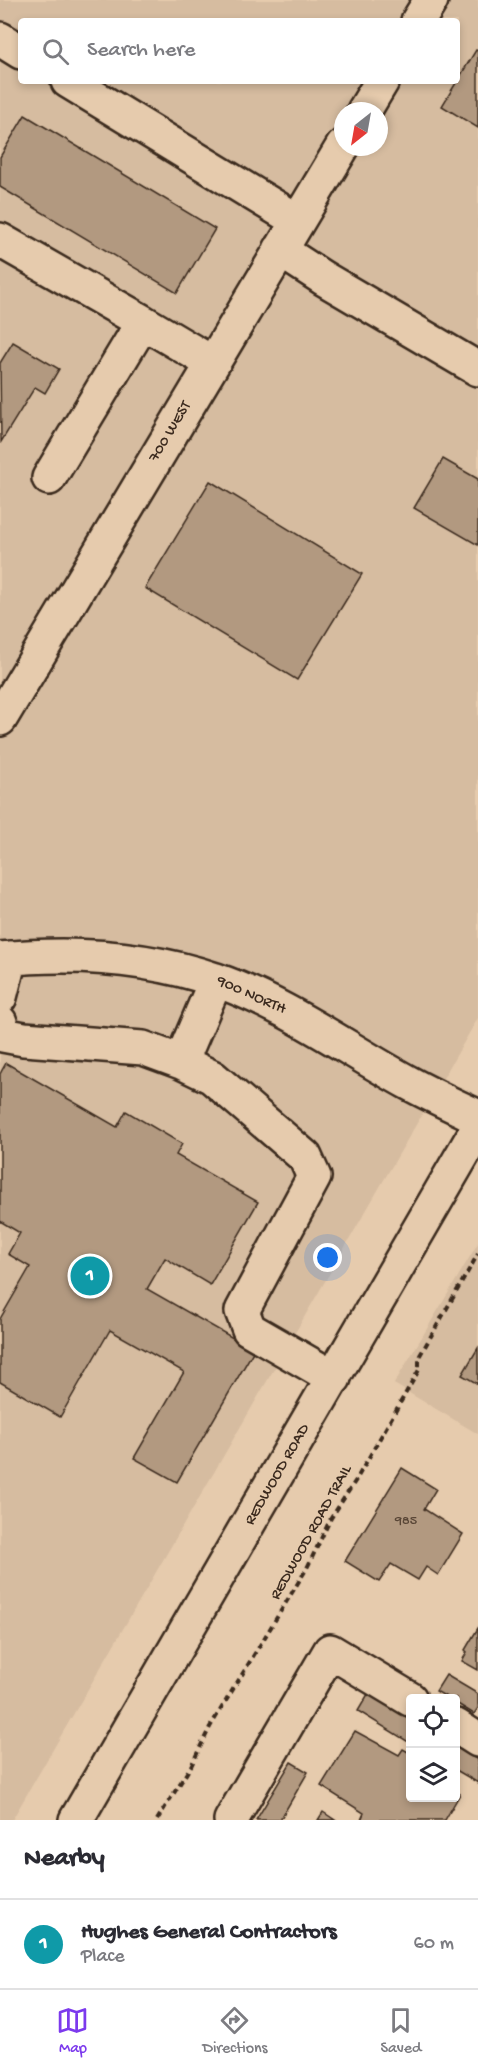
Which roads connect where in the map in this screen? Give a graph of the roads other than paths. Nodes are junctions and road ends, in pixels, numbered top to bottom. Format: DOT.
graph roads {
  1 [pos="431,0"];
  2 [pos="420,18"];
  3 [pos="0,39"];
  4 [pos="18,50"];
  5 [pos="73,84"];
  6 [pos="380,84"];
  7 [pos="369,102"];
  8 [pos="337,156"];
  9 [pos="298,221"];
  10 [pos="0,240"];
  11 [pos="280,250"];
  12 [pos="143,322"];
  13 [pos="212,363"];
  14 [pos="478,369"];
  15 [pos="49,478"];
  16 [pos="0,719"];
  17 [pos="5,958"];
  18 [pos="216,980"];
  19 [pos="0,997"];
  20 [pos="1,1033"];
  21 [pos="181,1062"];
  22 [pos="478,1118"];
  23 [pos="478,1128"];
  24 [pos="334,1378"];
  25 [pos="406,1696"];
  26 [pos="460,1729"];
  27 [pos="478,1740"];
  28 [pos="76,1820"];
  29 [pos="231,1820"];
  1 -- 2 [label="street"];
  3 -- 4 [label="street"];
  5 -- 9 [label="street"];
  6 -- 7 [label="street"];
  8 -- 9 [label="street, 700 WEST"];
  9 -- 11 [label="street, 700 WEST"];
  10 -- 12 [label="street"];
  11 -- 13 [label="street, 700 WEST"];
  11 -- 14 [label="street"];
  12 -- 13 [label="street"];
  12 -- 15 [label="street"];
  13 -- 16 [label="street, 700 WEST"];
  17 -- 18 [label="street, 900 NORTH"];
  17 -- 19 [label="street"];
  18 -- 21 [label="street"];
  18 -- 22 [label="street, 900 NORTH"];
  20 -- 21 [label="street"];
  21 -- 24 [label="street"];
  23 -- 24 [label="street, REDWOOD ROAD"];
  24 -- 28 [label="street, REDWOOD ROAD"];
  25 -- 29 [label="street"];
  26 -- 27 [label="street"];
}
